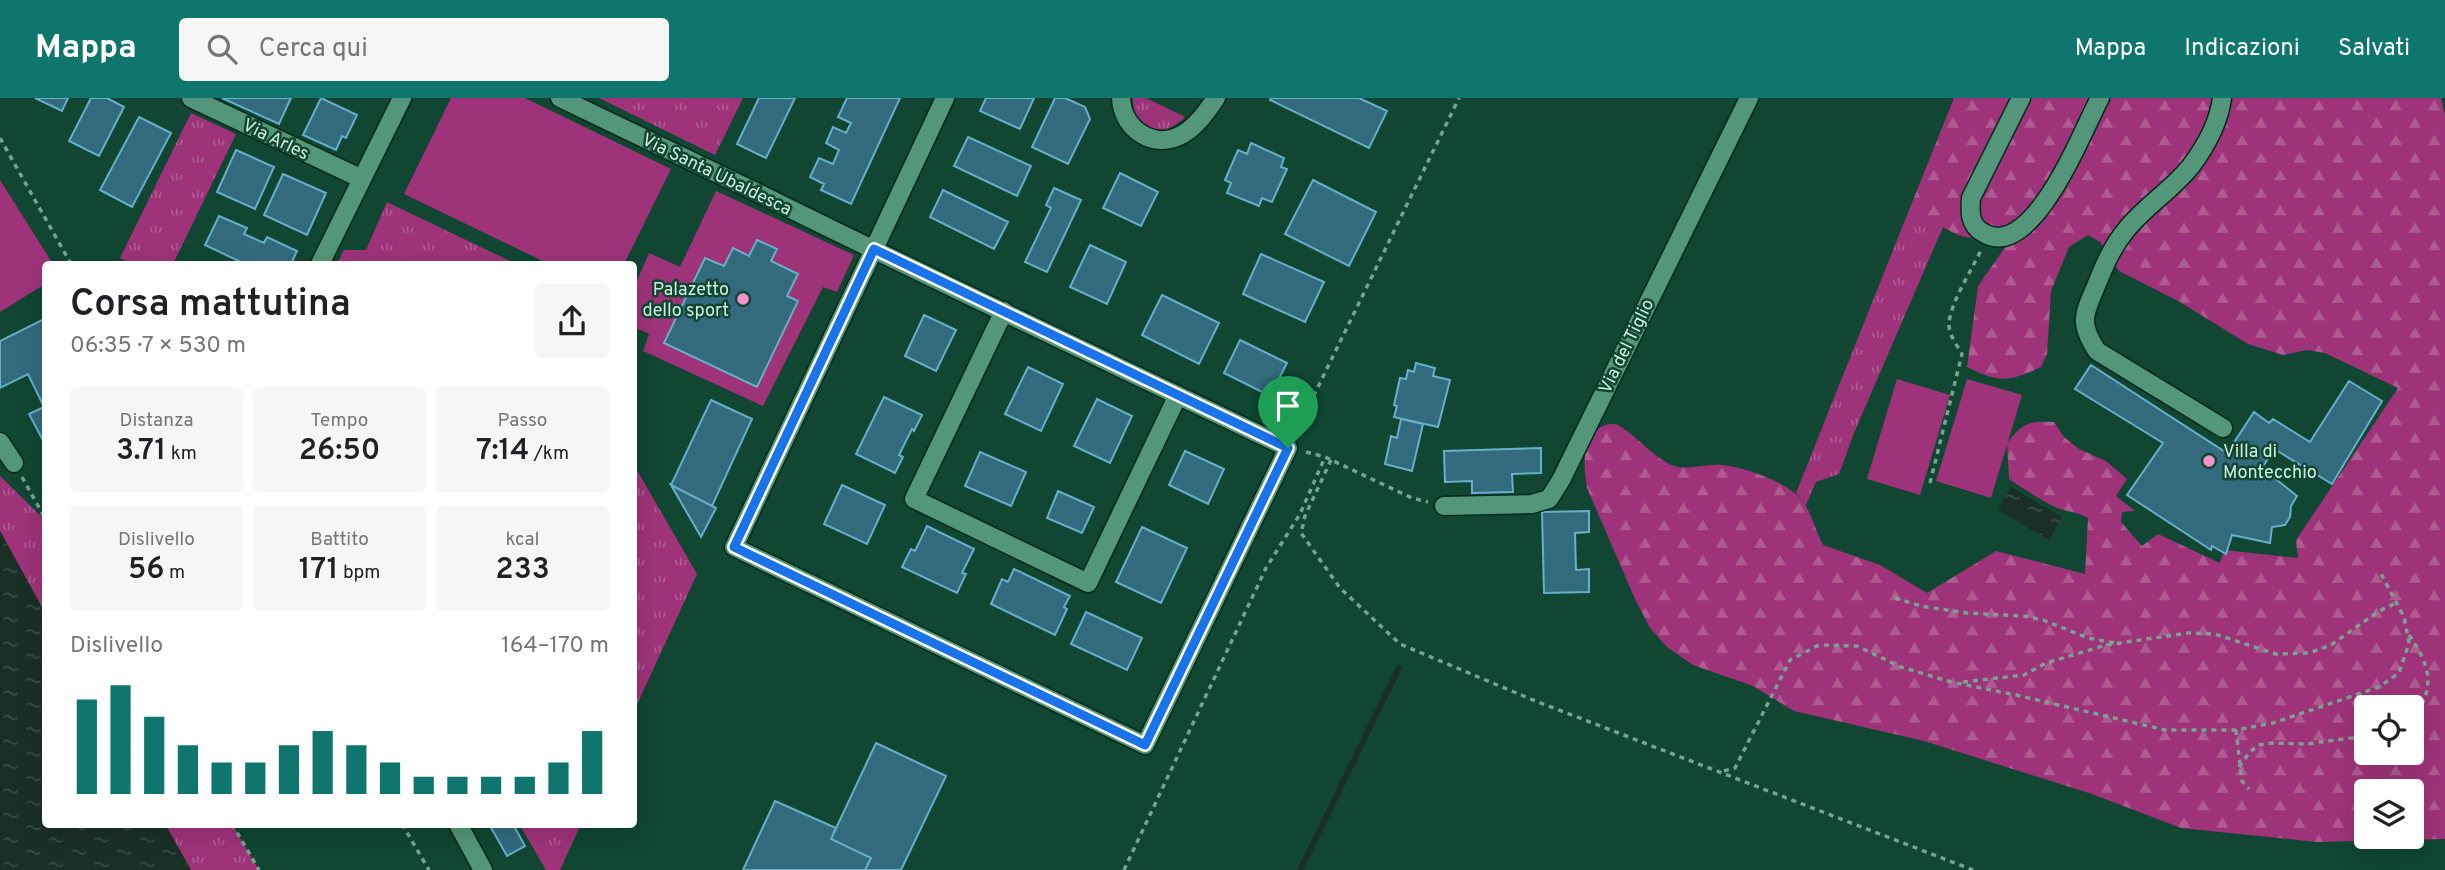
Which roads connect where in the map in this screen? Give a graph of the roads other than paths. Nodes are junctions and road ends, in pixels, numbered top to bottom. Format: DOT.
graph roads {
  1 [pos="191,98"];
  2 [pos="402,98"];
  3 [pos="560,98"];
  4 [pos="946,98"];
  5 [pos="1121,98"];
  6 [pos="1216,98"];
  7 [pos="1749,98"];
  8 [pos="2021,98"];
  9 [pos="2100,98"];
  10 [pos="2222,98"];
  11 [pos="362,179"];
  12 [pos="874,249"];
  13 [pos="321,261"];
  14 [pos="1004,311"];
  15 [pos="1178,395"];
  16 [pos="2223,428"];
  17 [pos="0,442"];
  18 [pos="14,463"];
  19 [pos="1444,506"];
  20 [pos="460,828"];
  21 [pos="483,870"];
  1 -- 11 [label="street, Via Arles"];
  2 -- 11 [label="street"];
  3 -- 12 [label="street, Via Santa Ubaldesca"];
  4 -- 12 [label="street"];
  5 -- 6 [label="street"];
  7 -- 19 [label="street, Via del Tiglio"];
  8 -- 9 [label="street"];
  10 -- 16 [label="street"];
  11 -- 13 [label="street"];
  12 -- 14 [label="street, Via Santa Ubaldesca"];
  12 -- 15 [label="street, Via Santa Ubaldesca"];
  14 -- 15 [label="street, Via Santa Ubaldesca"];
  14 -- 15 [label="street"];
  17 -- 18 [label="street"];
  20 -- 21 [label="street"];
}
